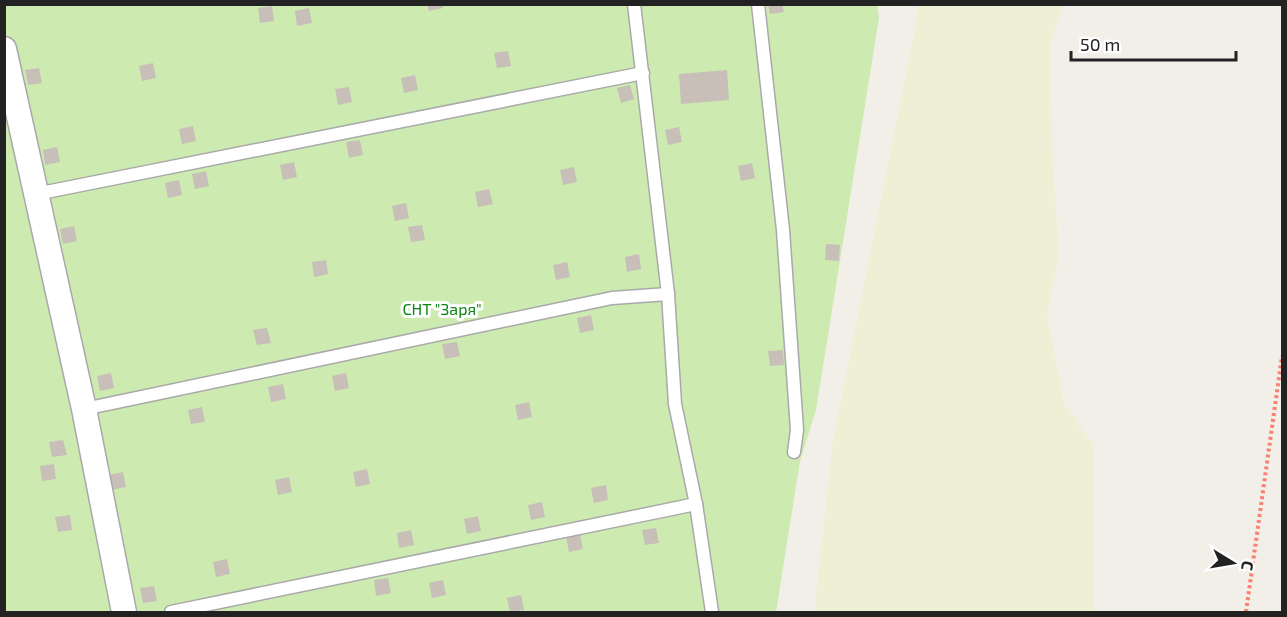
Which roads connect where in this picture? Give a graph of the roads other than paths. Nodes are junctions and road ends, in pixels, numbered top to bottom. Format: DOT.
graph roads {
  1 [pos="634,4"];
  2 [pos="759,4"];
  3 [pos="4,49"];
  4 [pos="643,74"];
  5 [pos="36,194"];
  6 [pos="668,294"];
  7 [pos="84,409"];
  8 [pos="794,452"];
  9 [pos="696,504"];
  10 [pos="124,612"];
  11 [pos="171,612"];
  12 [pos="712,612"];
  1 -- 4 [label="lane"];
  2 -- 8 [label="lane"];
  3 -- 5 [label="street"];
  4 -- 5 [label="lane"];
  4 -- 6 [label="lane"];
  5 -- 7 [label="street"];
  6 -- 7 [label="lane"];
  6 -- 9 [label="lane"];
  7 -- 10 [label="street"];
  9 -- 11 [label="lane"];
  9 -- 12 [label="lane"];
}
